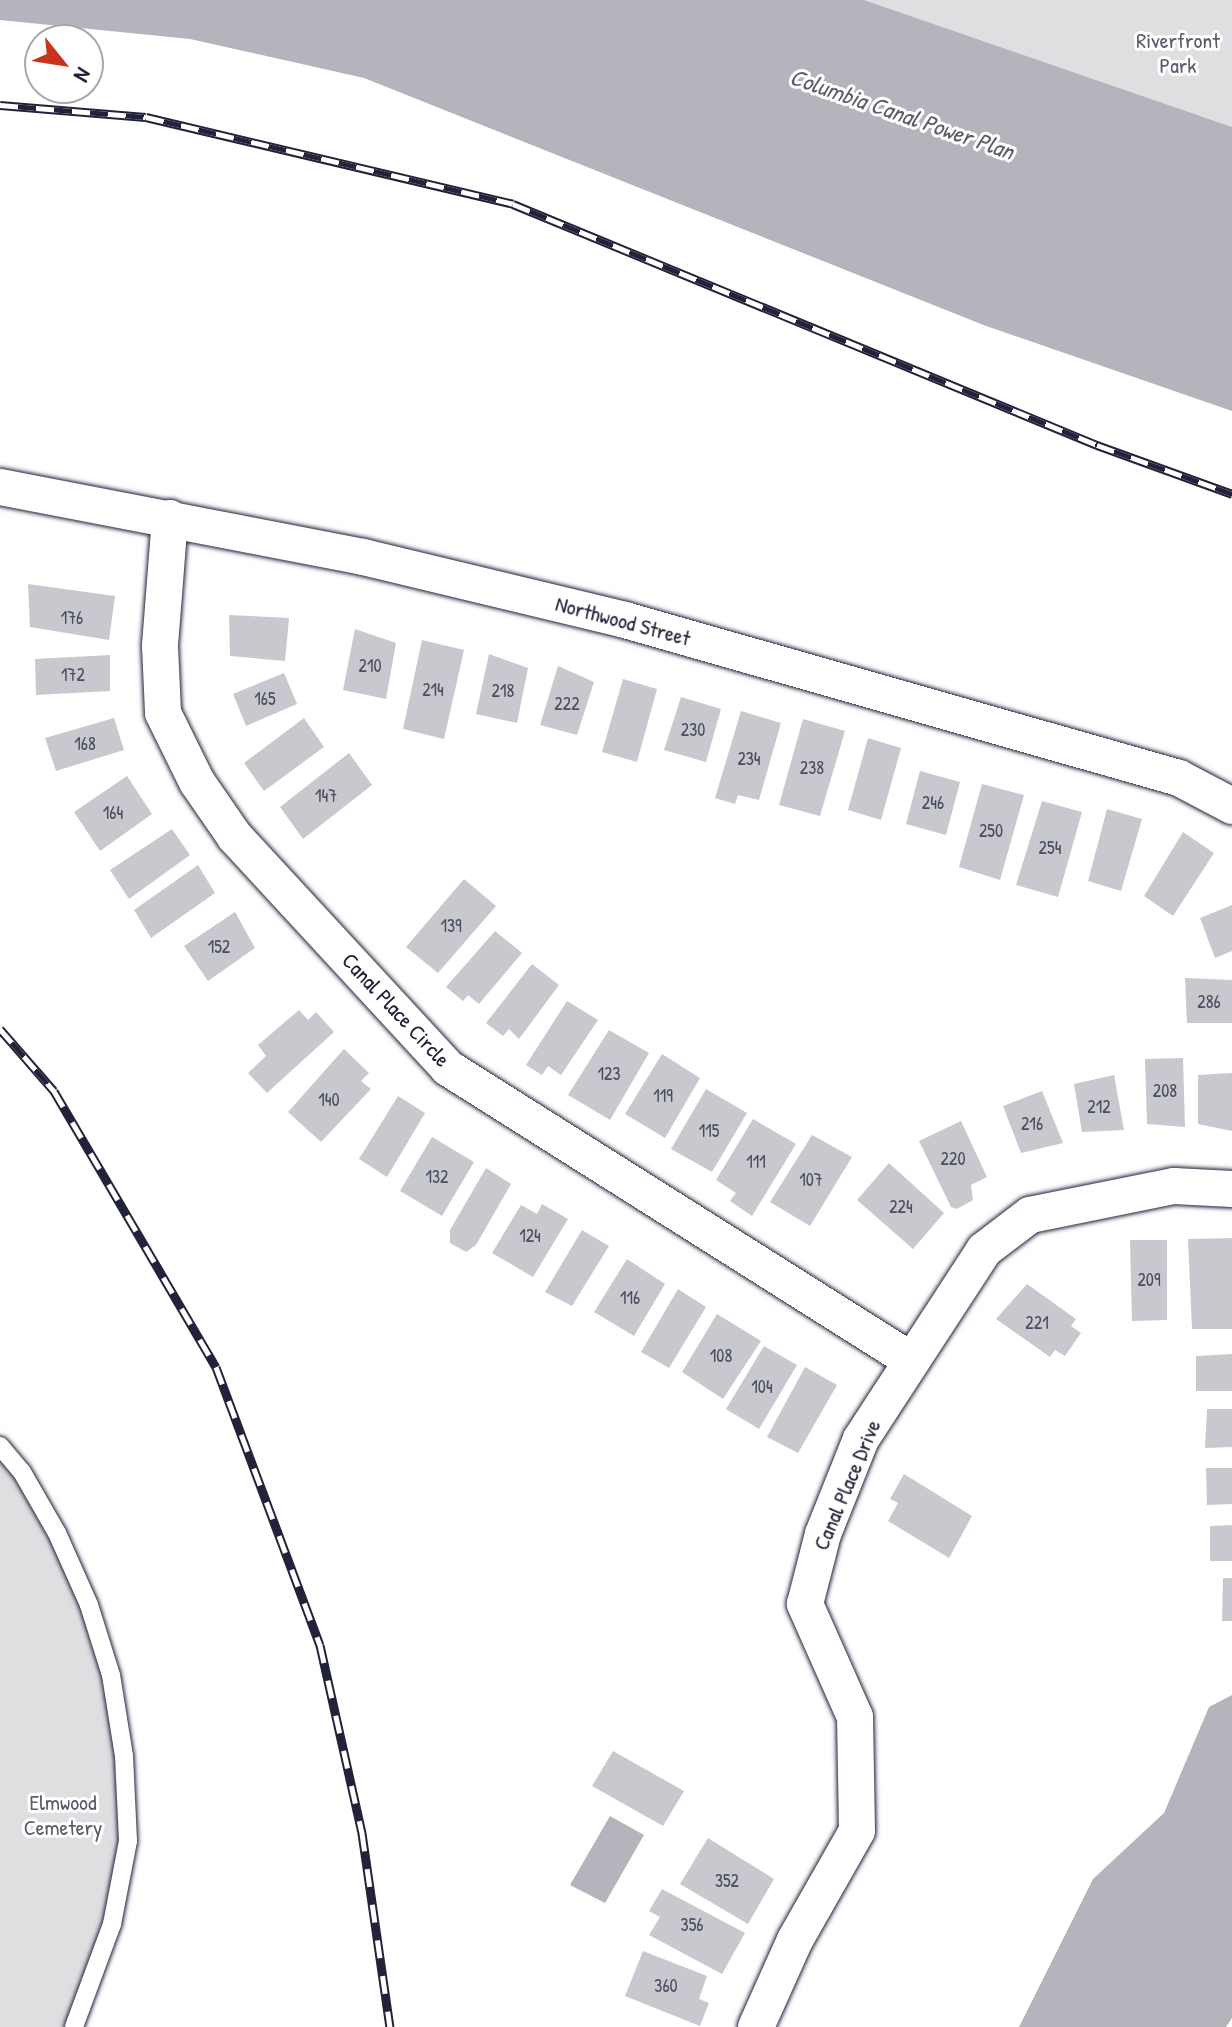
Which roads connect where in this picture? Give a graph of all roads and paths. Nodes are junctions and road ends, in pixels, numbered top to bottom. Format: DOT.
graph roads {
  1 [pos="0,487"];
  2 [pos="170,518"];
  3 [pos="1232,806"];
  4 [pos="1232,1189"];
  5 [pos="909,1359"];
  6 [pos="0,1446"];
  7 [pos="74,2027"];
  8 [pos="756,2027"];
  1 -- 2 [label="street, Northwood Street"];
  2 -- 3 [label="street, Northwood Street"];
  2 -- 5 [label="street, Canal Place Circle"];
  4 -- 5 [label="street, Canal Place Drive"];
  5 -- 8 [label="street, Canal Place Drive"];
  6 -- 7 [label="lane"];
}
